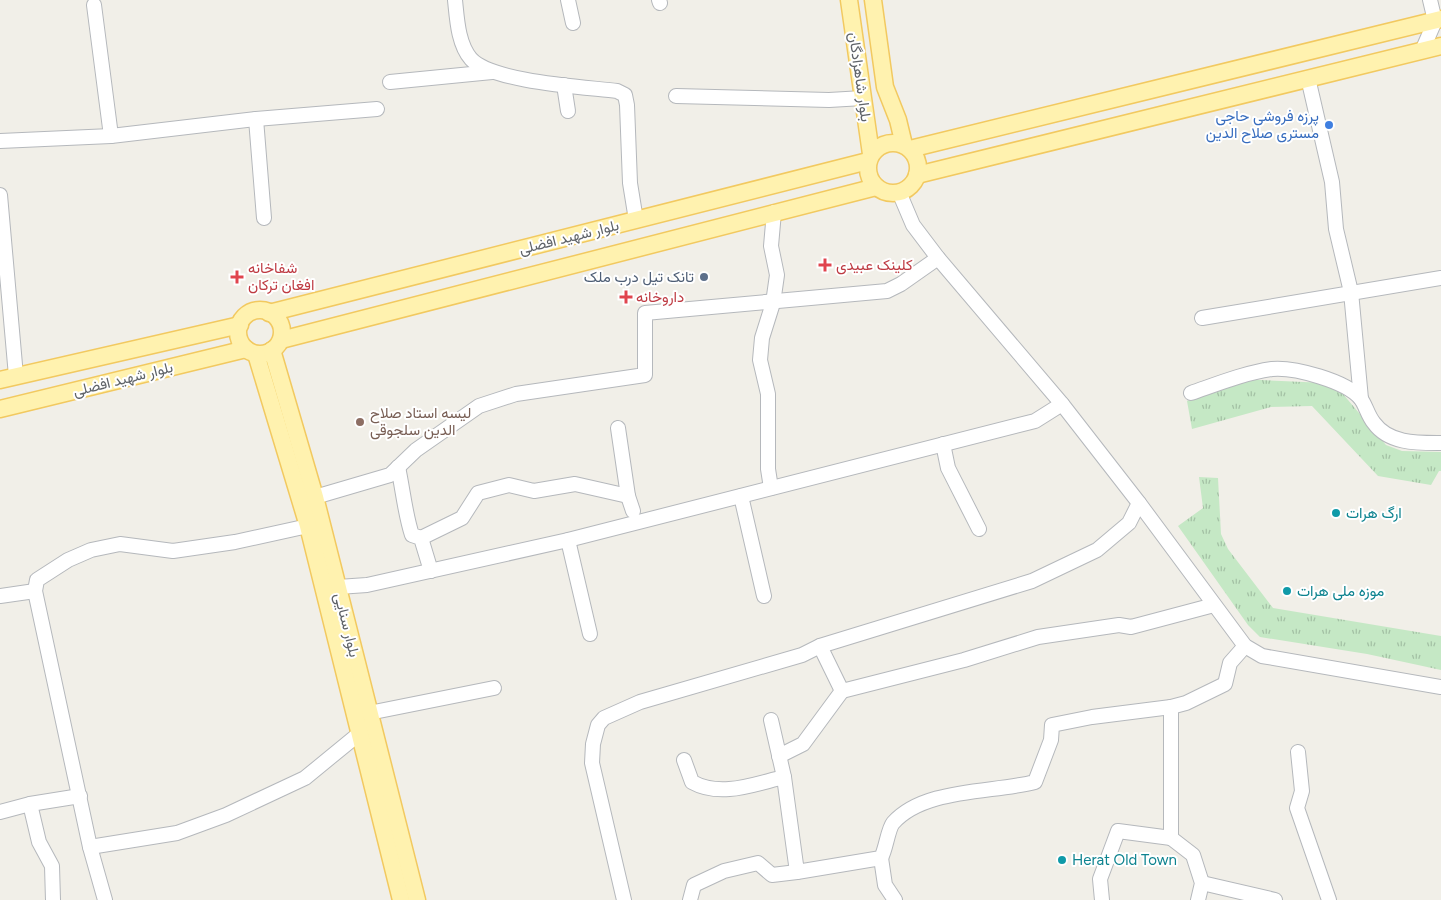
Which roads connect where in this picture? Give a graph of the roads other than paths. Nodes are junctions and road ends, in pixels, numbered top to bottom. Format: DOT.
graph roads {
  1 [pos="455,0"];
  2 [pos="568,0"];
  3 [pos="849,0"];
  4 [pos="872,0"];
  5 [pos="1430,0"];
  6 [pos="94,5"];
  7 [pos="1439,22"];
  8 [pos="573,23"];
  9 [pos="1441,46"];
  10 [pos="1422,51"];
  11 [pos="493,72"];
  12 [pos="1308,78"];
  13 [pos="390,82"];
  14 [pos="564,85"];
  15 [pos="676,96"];
  16 [pos="863,98"];
  17 [pos="377,109"];
  18 [pos="568,111"];
  19 [pos="256,119"];
  20 [pos="111,136"];
  21 [pos="0,141"];
  22 [pos="907,147"];
  23 [pos="870,158"];
  24 [pos="917,175"];
  25 [pos="876,187"];
  26 [pos="899,192"];
  27 [pos="0,195"];
  28 [pos="774,212"];
  29 [pos="264,218"];
  30 [pos="636,220"];
  31 [pos="938,258"];
  32 [pos="1441,278"];
  33 [pos="1352,292"];
  34 [pos="774,303"];
  35 [pos="269,313"];
  36 [pos="1202,318"];
  37 [pos="240,325"];
  38 [pos="264,348"];
  39 [pos="16,376"];
  40 [pos="0,380"];
  41 [pos="1191,393"];
  42 [pos="1361,399"];
  43 [pos="1062,404"];
  44 [pos="0,409"];
  45 [pos="618,428"];
  46 [pos="1441,443"];
  47 [pos="943,444"];
  48 [pos="398,468"];
  49 [pos="771,488"];
  50 [pos="628,496"];
  51 [pos="741,496"];
  52 [pos="315,497"];
  53 [pos="1139,502"];
  54 [pos="633,511"];
  55 [pos="308,526"];
  56 [pos="979,530"];
  57 [pos="421,538"];
  58 [pos="568,540"];
  59 [pos="431,571"];
  60 [pos="338,587"];
  61 [pos="35,591"];
  62 [pos="0,596"];
  63 [pos="764,596"];
  64 [pos="1214,605"];
  65 [pos="590,634"];
  66 [pos="820,646"];
  67 [pos="1244,646"];
  68 [pos="1441,687"];
  69 [pos="494,688"];
  70 [pos="842,691"];
  71 [pos="1171,707"];
  72 [pos="369,713"];
  73 [pos="771,720"];
  74 [pos="360,733"];
  75 [pos="1298,752"];
  76 [pos="779,756"];
  77 [pos="684,760"];
  78 [pos="784,777"];
  79 [pos="80,796"];
  80 [pos="30,804"];
  81 [pos="0,812"];
  82 [pos="1171,838"];
  83 [pos="90,847"];
  84 [pos="880,858"];
  85 [pos="797,872"];
  86 [pos="1202,883"];
  87 [pos="52,900"];
  88 [pos="105,900"];
  89 [pos="402,900"];
  90 [pos="418,900"];
  91 [pos="624,900"];
  92 [pos="690,900"];
  93 [pos="895,900"];
  94 [pos="1102,900"];
  95 [pos="1198,900"];
  96 [pos="1274,900"];
  97 [pos="1329,900"];
  1 -- 11 [label="street"];
  2 -- 8 [label="street"];
  3 -- 16 [label="main road, بلوار شاهزادگان"];
  4 -- 22 [label="main road, بلوار شاهزادگان"];
  5 -- 7 [label="street"];
  6 -- 20 [label="street"];
  7 -- 10 [label="street"];
  7 -- 22 [label="main road"];
  9 -- 10 [label="main road"];
  10 -- 12 [label="main road"];
  11 -- 13 [label="street"];
  11 -- 14 [label="street"];
  12 -- 24 [label="main road"];
  12 -- 33 [label="street"];
  14 -- 18 [label="street"];
  14 -- 30 [label="street"];
  15 -- 16 [label="street"];
  16 -- 23 [label="main road, بلوار شاهزادگان"];
  17 -- 19 [label="street"];
  19 -- 20 [label="street"];
  19 -- 29 [label="street"];
  20 -- 21 [label="street"];
  22 -- 23 [label="main road"];
  22 -- 24 [label="main road"];
  23 -- 25 [label="main road"];
  23 -- 30 [label="main road, بلوار شهید افضلی"];
  24 -- 26 [label="main road"];
  25 -- 26 [label="main road"];
  25 -- 28 [label="main road, بلوار شهید افضلی"];
  26 -- 31 [label="street"];
  27 -- 39 [label="street"];
  28 -- 34 [label="street"];
  28 -- 38 [label="main road, بلوار شهید افضلی"];
  30 -- 35 [label="main road, بلوار شهید افضلی"];
  31 -- 34 [label="street"];
  31 -- 43 [label="street"];
  32 -- 33 [label="street"];
  33 -- 36 [label="street"];
  33 -- 42 [label="street"];
  34 -- 48 [label="street"];
  34 -- 49 [label="street"];
  35 -- 37 [label="main road"];
  35 -- 38 [label="main road"];
  37 -- 38 [label="main road"];
  37 -- 39 [label="main road, بلوار شهید افضلی"];
  38 -- 44 [label="main road, بلوار شهید افضلی"];
  38 -- 52 [label="main road, بلوار سنایی"];
  38 -- 55 [label="main road, بلوار سنایی"];
  39 -- 40 [label="main road, بلوار شهید افضلی"];
  41 -- 42 [label="street"];
  42 -- 46 [label="street"];
  43 -- 47 [label="street"];
  43 -- 53 [label="street"];
  45 -- 50 [label="street"];
  47 -- 49 [label="street"];
  47 -- 56 [label="street"];
  48 -- 52 [label="street"];
  48 -- 57 [label="street"];
  49 -- 51 [label="street"];
  50 -- 54 [label="street"];
  50 -- 57 [label="street"];
  51 -- 58 [label="street"];
  51 -- 63 [label="street"];
  52 -- 60 [label="main road, بلوار سنایی"];
  53 -- 64 [label="street"];
  53 -- 66 [label="street"];
  55 -- 61 [label="street"];
  55 -- 74 [label="main road, بلوار سنایی"];
  57 -- 59 [label="street"];
  58 -- 59 [label="street"];
  58 -- 65 [label="street"];
  59 -- 60 [label="street"];
  60 -- 72 [label="main road, بلوار سنایی"];
  61 -- 62 [label="street"];
  61 -- 79 [label="street"];
  64 -- 67 [label="street"];
  64 -- 70 [label="street"];
  66 -- 70 [label="street"];
  66 -- 91 [label="street"];
  67 -- 68 [label="street"];
  67 -- 71 [label="street"];
  69 -- 72 [label="street"];
  70 -- 76 [label="street"];
  71 -- 82 [label="street"];
  71 -- 84 [label="street"];
  72 -- 90 [label="main road, بلوار سنایی"];
  73 -- 76 [label="street"];
  74 -- 83 [label="street"];
  74 -- 89 [label="main road, بلوار سنایی"];
  75 -- 97 [label="street"];
  76 -- 78 [label="street"];
  77 -- 78 [label="street"];
  78 -- 85 [label="street"];
  79 -- 80 [label="street"];
  79 -- 83 [label="street"];
  80 -- 81 [label="street"];
  80 -- 87 [label="street"];
  82 -- 86 [label="street"];
  82 -- 94 [label="street"];
  83 -- 88 [label="street"];
  84 -- 85 [label="street"];
  84 -- 93 [label="street"];
  85 -- 92 [label="street"];
  86 -- 95 [label="street"];
  86 -- 96 [label="street"];
}
